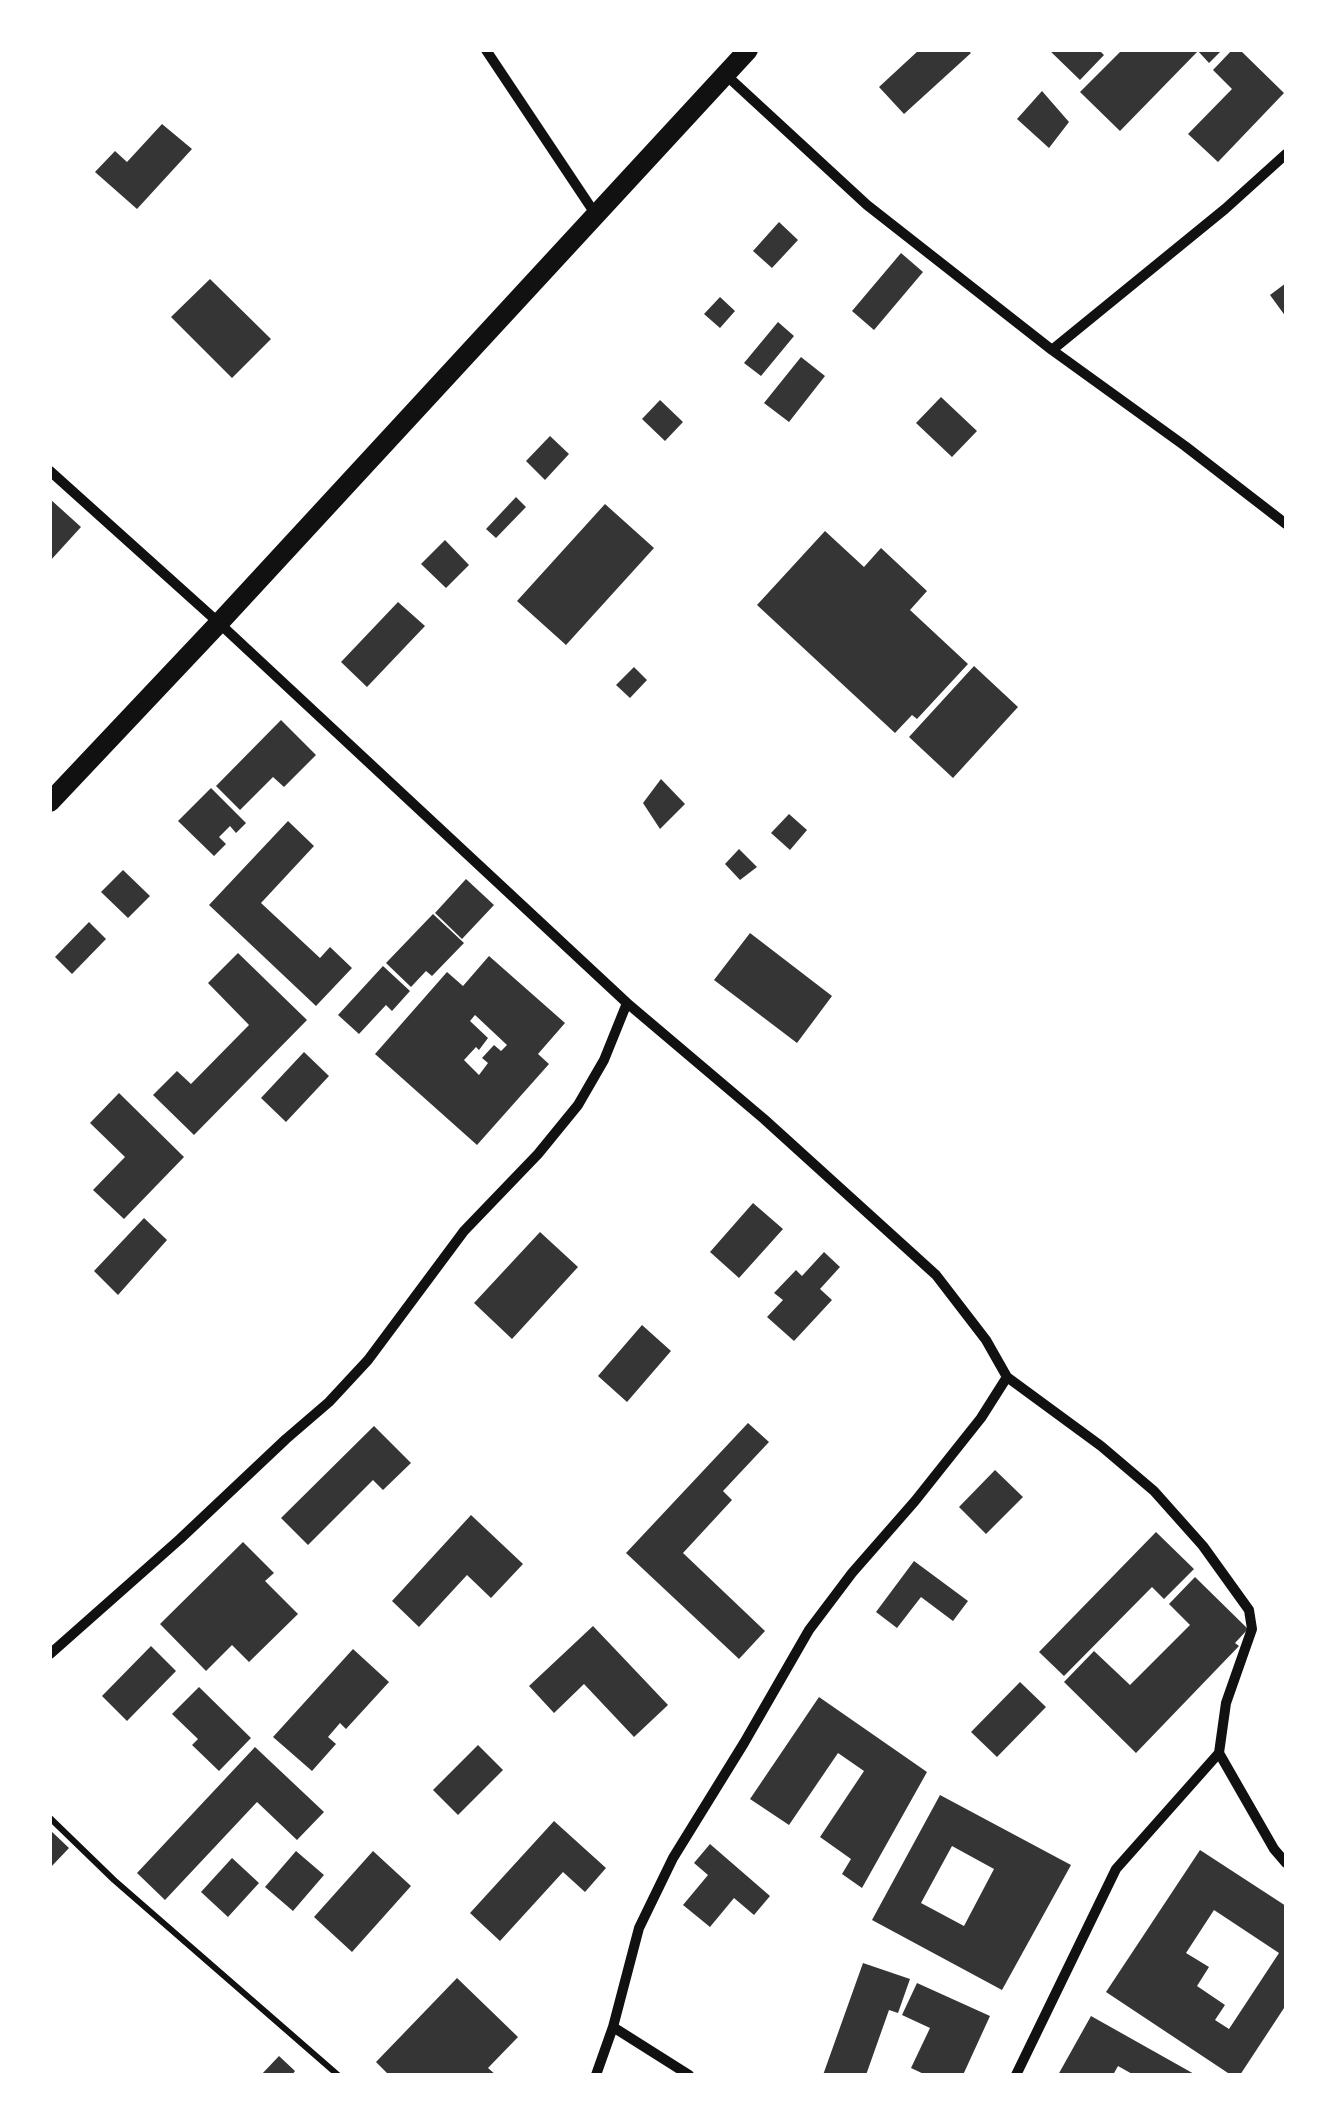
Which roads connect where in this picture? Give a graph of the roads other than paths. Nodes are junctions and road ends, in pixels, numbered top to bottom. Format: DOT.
graph roads {
  1 [pos="486,50"];
  2 [pos="748,50"];
  3 [pos="726,74"];
  4 [pos="1286,154"];
  5 [pos="596,216"];
  6 [pos="1052,350"];
  7 [pos="50,471"];
  8 [pos="1286,524"];
  9 [pos="219,623"];
  10 [pos="50,802"];
  11 [pos="627,1003"];
  12 [pos="1007,1377"];
  13 [pos="50,1654"];
  14 [pos="1219,1753"];
  15 [pos="1286,1863"];
  16 [pos="613,2027"];
  17 [pos="596,2075"];
  18 [pos="690,2075"];
  19 [pos="1016,2075"];
  1 -- 5 [label="street"];
  2 -- 3 [label="main road"];
  3 -- 5 [label="main road"];
  3 -- 6 [label="street"];
  4 -- 6 [label="street"];
  5 -- 9 [label="main road"];
  6 -- 8 [label="street"];
  7 -- 9 [label="street"];
  9 -- 10 [label="main road"];
  9 -- 11 [label="street"];
  11 -- 12 [label="street"];
  11 -- 13 [label="street"];
  12 -- 14 [label="street"];
  12 -- 16 [label="street"];
  14 -- 15 [label="street"];
  14 -- 19 [label="street"];
  16 -- 17 [label="street"];
  16 -- 18 [label="street"];
}
